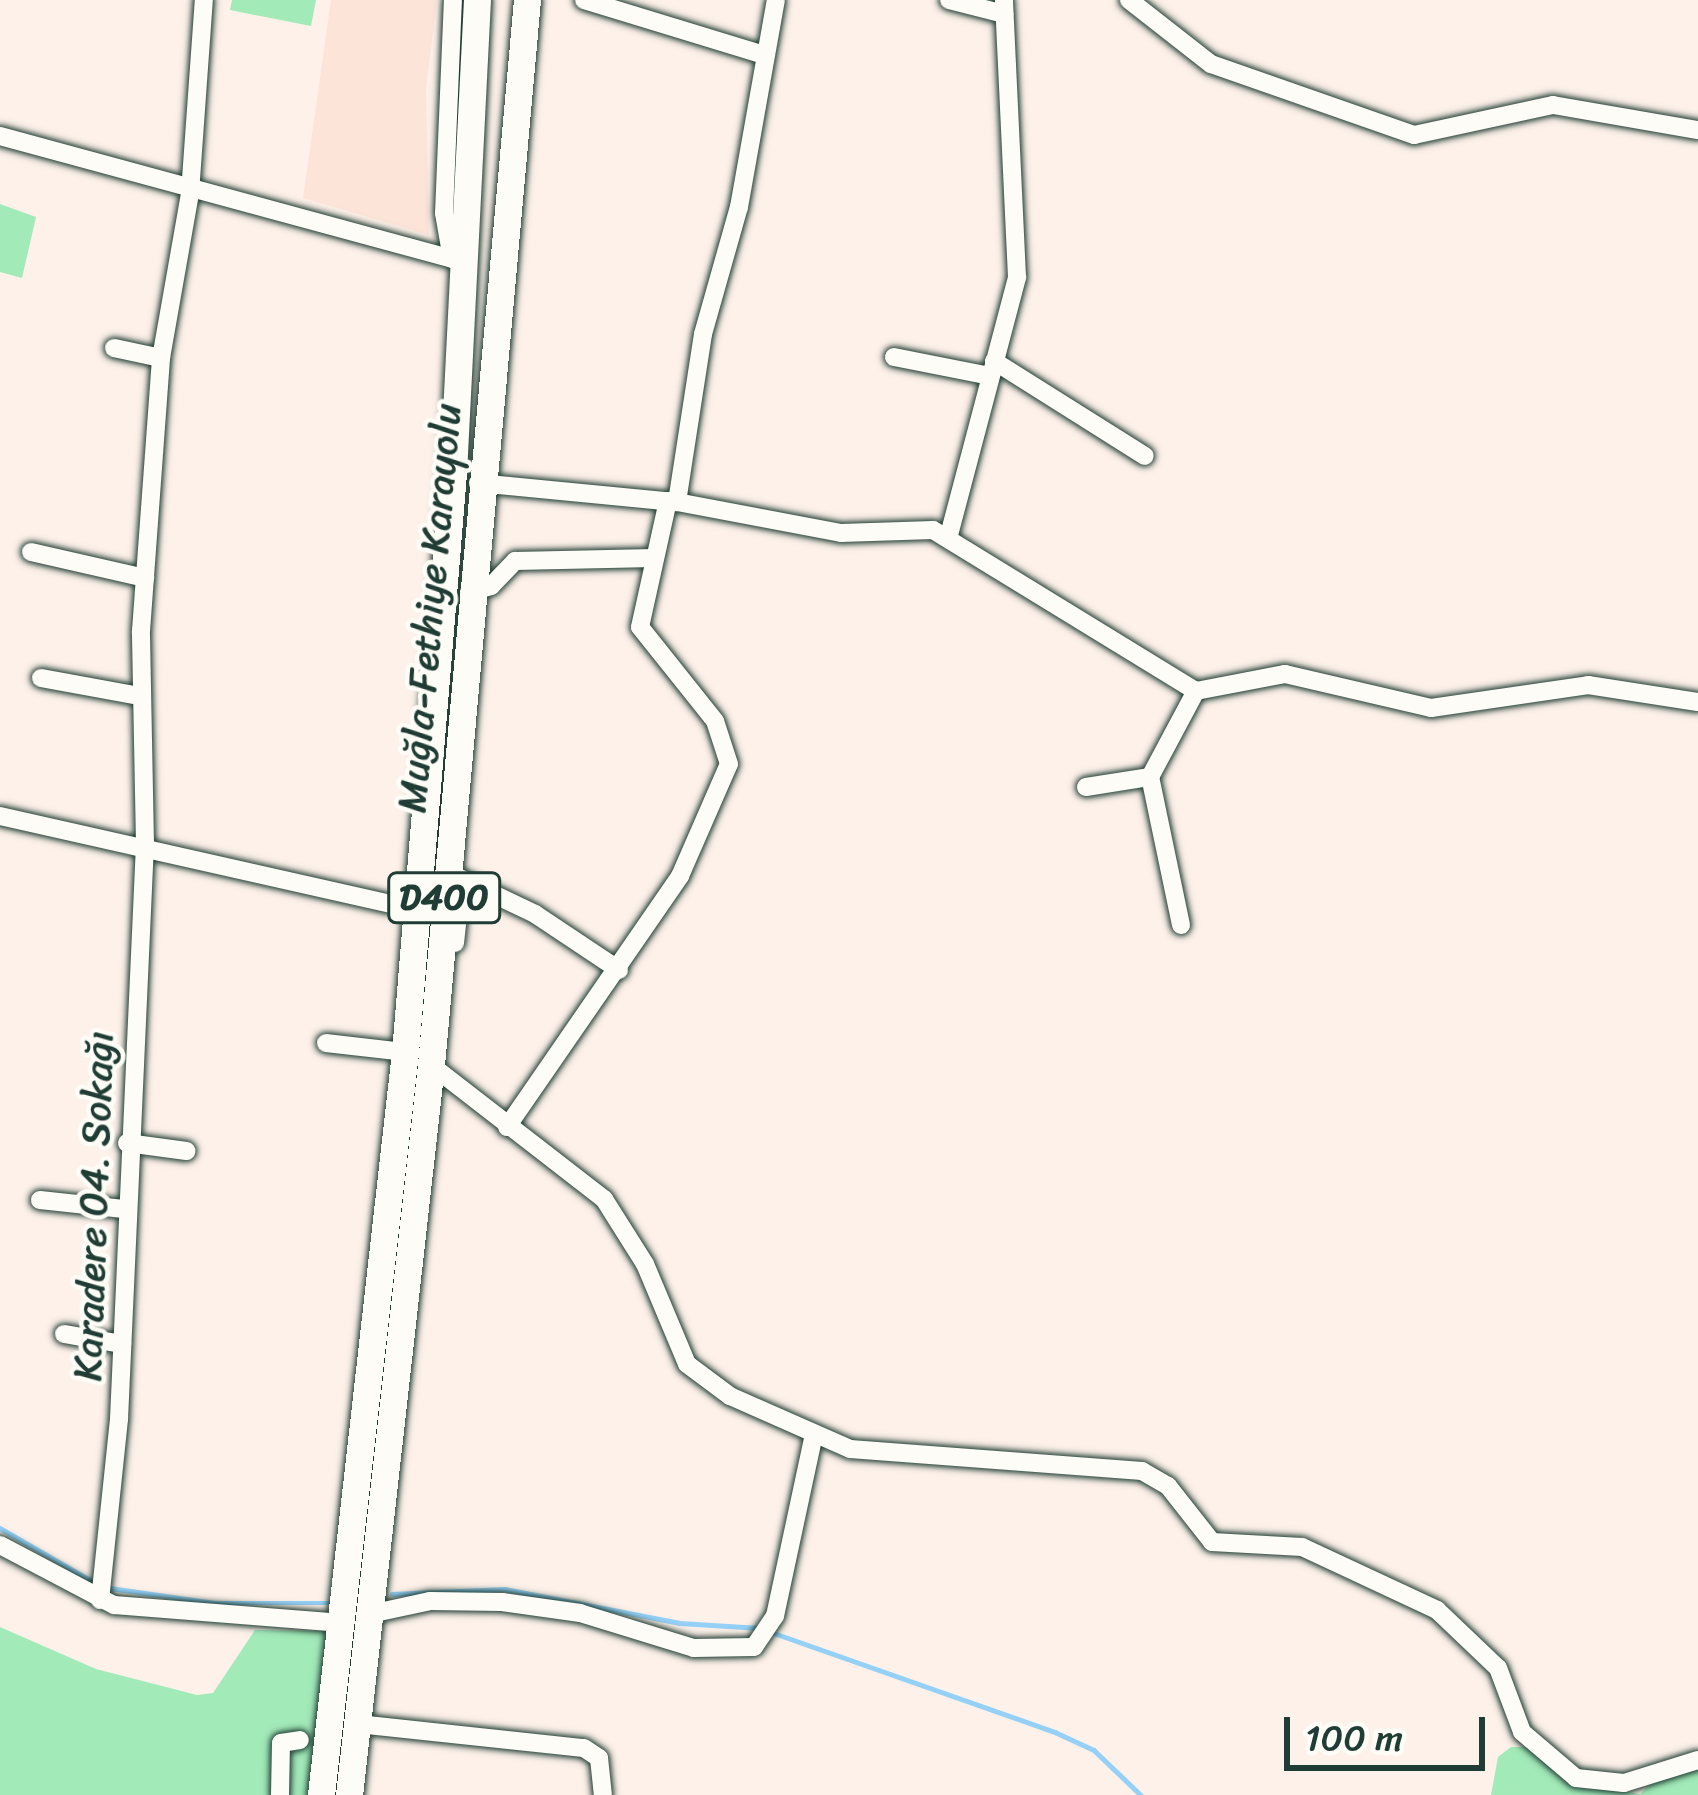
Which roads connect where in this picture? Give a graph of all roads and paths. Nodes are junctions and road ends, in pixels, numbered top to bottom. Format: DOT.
graph roads {
  1 [pos="204,0"];
  2 [pos="453,0"];
  3 [pos="478,0"];
  4 [pos="526,0"];
  5 [pos="584,0"];
  6 [pos="776,0"];
  7 [pos="949,0"];
  8 [pos="1130,0"];
  9 [pos="1004,7"];
  10 [pos="761,54"];
  11 [pos="1698,130"];
  12 [pos="0,136"];
  13 [pos="190,193"];
  14 [pos="458,260"];
  15 [pos="113,348"];
  16 [pos="894,357"];
  17 [pos="161,358"];
  18 [pos="992,368"];
  19 [pos="1144,456"];
  20 [pos="478,483"];
  21 [pos="673,501"];
  22 [pos="949,535"];
  23 [pos="31,552"];
  24 [pos="654,558"];
  25 [pos="80,575"];
  26 [pos="144,582"];
  27 [pos="470,592"];
  28 [pos="41,678"];
  29 [pos="1196,691"];
  30 [pos="140,696"];
  31 [pos="1698,702"];
  32 [pos="1150,777"];
  33 [pos="1086,787"];
  34 [pos="0,816"];
  35 [pos="145,844"];
  36 [pos="454,876"];
  37 [pos="418,910"];
  38 [pos="1181,925"];
  39 [pos="619,970"];
  40 [pos="326,1043"];
  41 [pos="426,1064"];
  42 [pos="507,1127"];
  43 [pos="128,1143"];
  44 [pos="186,1151"];
  45 [pos="40,1200"];
  46 [pos="124,1209"];
  47 [pos="64,1334"];
  48 [pos="122,1344"];
  49 [pos="813,1438"];
  50 [pos="0,1545"];
  51 [pos="100,1597"];
  52 [pos="370,1614"];
  53 [pos="342,1623"];
  54 [pos="358,1724"];
  55 [pos="300,1740"];
  56 [pos="1698,1760"];
  57 [pos="353,1790"];
  58 [pos="280,1795"];
  59 [pos="321,1795"];
  60 [pos="603,1795"];
  1 -- 13 [label="street, Karadere 04. Sokağı"];
  2 -- 14 [label="street"];
  3 -- 4 [label="highway"];
  3 -- 14 [label="highway, Muğla-Fethiye Karayolu / D400"];
  4 -- 20 [label="highway, Muğla-Fethiye Karayolu / D400"];
  5 -- 10 [label="street"];
  6 -- 10 [label="street"];
  7 -- 9 [label="street"];
  8 -- 11 [label="street"];
  9 -- 18 [label="street"];
  10 -- 21 [label="street"];
  12 -- 13 [label="street"];
  13 -- 14 [label="street"];
  13 -- 17 [label="street, Karadere 04. Sokağı"];
  14 -- 37 [label="highway, Muğla-Fethiye Karayolu / D400"];
  15 -- 17 [label="street"];
  16 -- 18 [label="street"];
  17 -- 26 [label="street, Karadere 04. Sokağı"];
  18 -- 19 [label="street"];
  18 -- 22 [label="street"];
  20 -- 21 [label="street"];
  20 -- 27 [label="highway, Muğla-Fethiye Karayolu / D400"];
  21 -- 22 [label="street"];
  21 -- 24 [label="street"];
  22 -- 29 [label="street"];
  23 -- 26 [label="street"];
  24 -- 27 [label="street"];
  24 -- 39 [label="street"];
  25 -- 26 [label="street"];
  26 -- 30 [label="street, Karadere 04. Sokağı"];
  27 -- 36 [label="highway, Muğla-Fethiye Karayolu / D400"];
  28 -- 30 [label="street"];
  29 -- 31 [label="street"];
  29 -- 32 [label="street"];
  30 -- 35 [label="street, Karadere 04. Sokağı"];
  32 -- 33 [label="street"];
  32 -- 38 [label="street"];
  34 -- 35 [label="street"];
  35 -- 37 [label="street"];
  35 -- 43 [label="street, Karadere 04. Sokağı"];
  36 -- 39 [label="street"];
  36 -- 41 [label="highway, Muğla-Fethiye Karayolu / D400"];
  37 -- 41 [label="highway, Muğla-Fethiye Karayolu / D400"];
  39 -- 42 [label="street"];
  40 -- 41 [label="street"];
  41 -- 42 [label="street"];
  41 -- 52 [label="highway, Muğla-Fethiye Karayolu / D400"];
  41 -- 53 [label="highway, Muğla-Fethiye Karayolu / D400"];
  42 -- 49 [label="street"];
  43 -- 44 [label="street"];
  43 -- 46 [label="street, Karadere 04. Sokağı"];
  45 -- 46 [label="street"];
  46 -- 48 [label="street, Karadere 04. Sokağı"];
  47 -- 48 [label="street"];
  48 -- 51 [label="street, Karadere 04. Sokağı"];
  49 -- 52 [label="street"];
  49 -- 56 [label="street"];
  50 -- 51 [label="street"];
  51 -- 53 [label="street"];
  52 -- 54 [label="highway, Muğla-Fethiye Karayolu / D400"];
  53 -- 59 [label="highway, Muğla-Fethiye Karayolu / D400"];
  54 -- 57 [label="highway, Muğla-Fethiye Karayolu / D400"];
  54 -- 60 [label="street"];
  55 -- 58 [label="street"];
}
